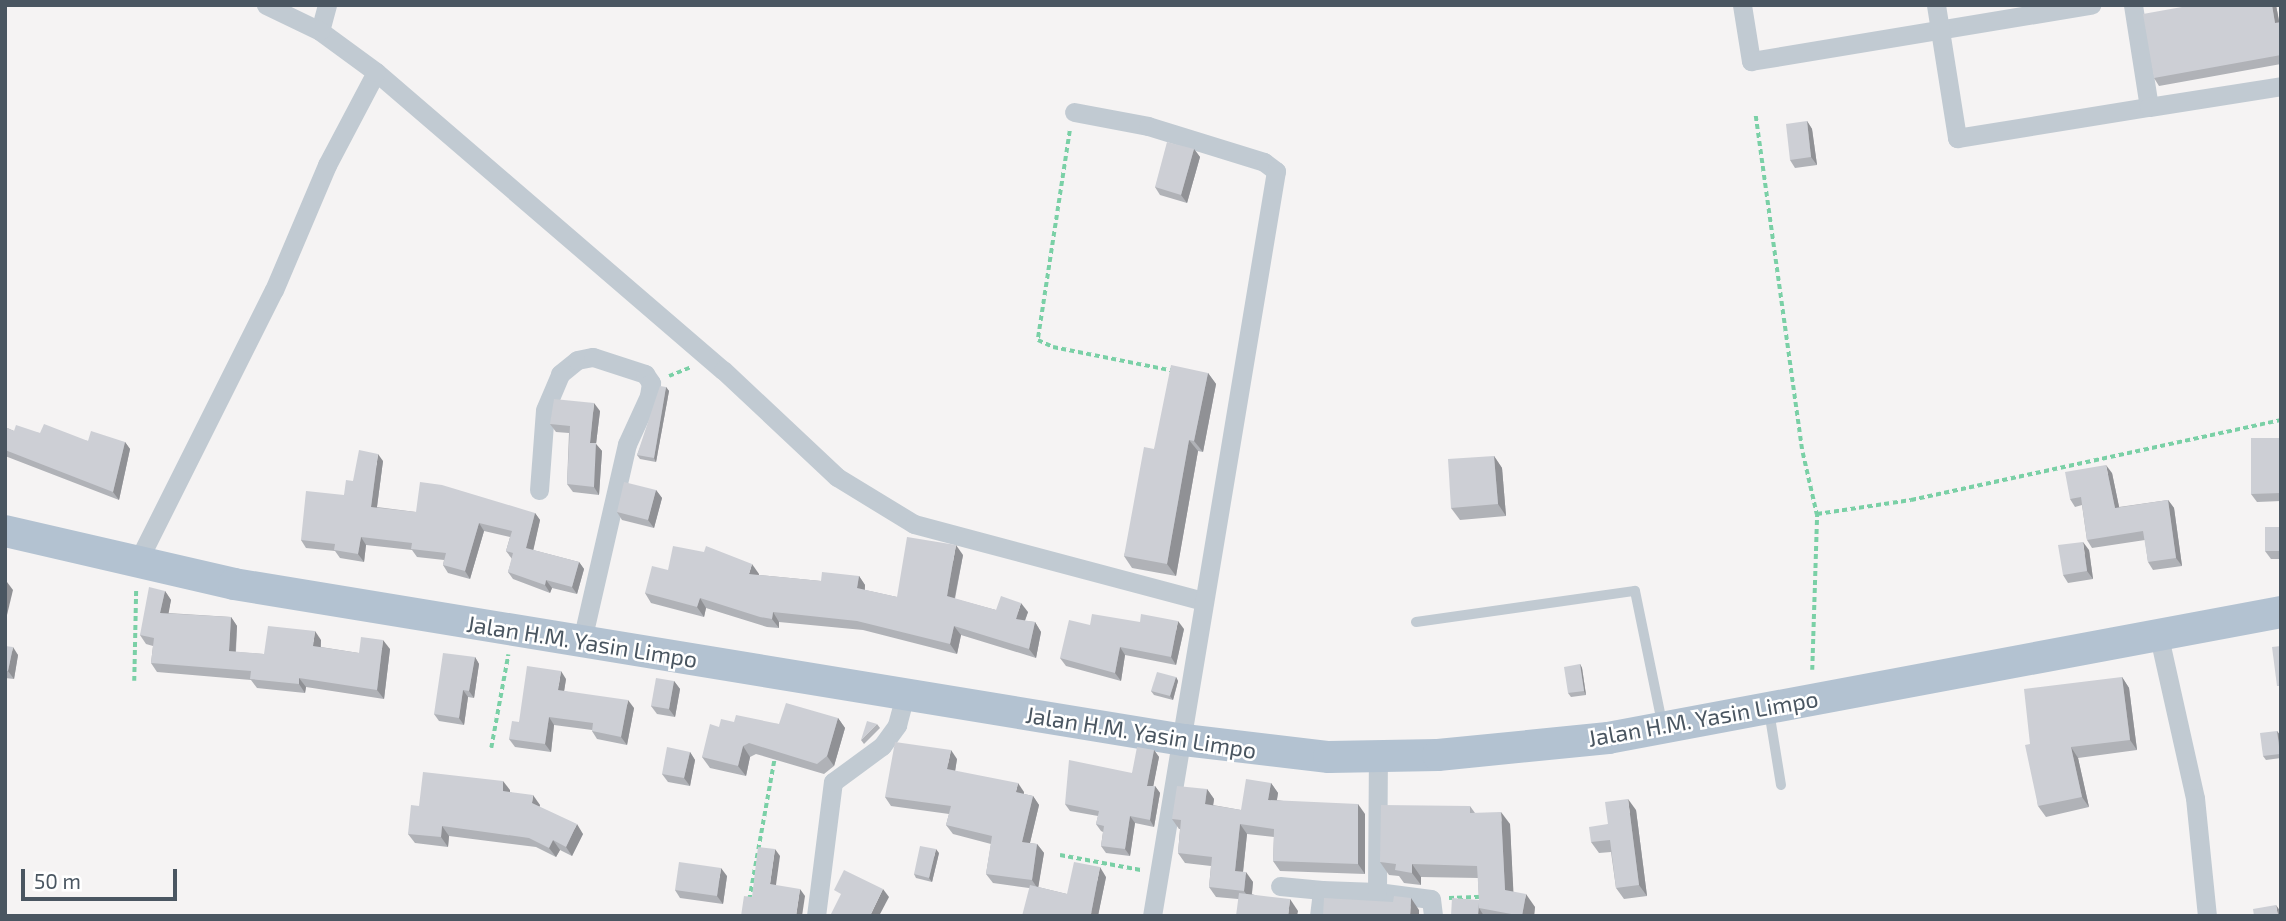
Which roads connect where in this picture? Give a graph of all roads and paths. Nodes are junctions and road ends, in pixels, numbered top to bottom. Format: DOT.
graph roads {
  1 [pos="265,5"];
  2 [pos="327,5"];
  3 [pos="1742,5"];
  4 [pos="1936,5"];
  5 [pos="2091,5"];
  6 [pos="2133,5"];
  7 [pos="1940,30"];
  8 [pos="320,31"];
  9 [pos="376,72"];
  10 [pos="2281,86"];
  11 [pos="2150,107"];
  12 [pos="1074,112"];
  13 [pos="1756,116"];
  14 [pos="723,370"];
  15 [pos="1185,374"];
  16 [pos="651,383"];
  17 [pos="2281,420"];
  18 [pos="539,490"];
  19 [pos="1817,514"];
  20 [pos="5,531"];
  21 [pos="137,563"];
  22 [pos="1203,601"];
  23 [pos="2281,612"];
  24 [pos="1416,622"];
  25 [pos="513,629"];
  26 [pos="2159,637"];
  27 [pos="582,641"];
  28 [pos="1812,670"];
  29 [pos="134,681"];
  30 [pos="906,692"];
  31 [pos="1769,707"];
  32 [pos="1662,727"];
  33 [pos="1184,740"];
  34 [pos="491,748"];
  35 [pos="775,753"];
  36 [pos="1378,757"];
  37 [pos="1781,785"];
  38 [pos="1060,855"];
  39 [pos="1160,873"];
  40 [pos="1280,886"];
  41 [pos="1322,890"];
  42 [pos="1377,892"];
  43 [pos="1485,896"];
  44 [pos="749,902"];
  45 [pos="1432,907"];
  46 [pos="816,916"];
  47 [pos="1152,916"];
  48 [pos="1319,916"];
  49 [pos="2207,916"];
  1 -- 8 [label="street"];
  2 -- 8 [label="street"];
  3 -- 7 [label="street"];
  4 -- 7 [label="street"];
  5 -- 7 [label="street"];
  6 -- 11 [label="street"];
  7 -- 11 [label="street"];
  8 -- 9 [label="street"];
  9 -- 14 [label="street"];
  9 -- 21 [label="street"];
  10 -- 11 [label="street"];
  12 -- 15 [label="path"];
  12 -- 22 [label="street"];
  13 -- 19 [label="path"];
  14 -- 16 [label="path"];
  14 -- 22 [label="street"];
  16 -- 18 [label="street"];
  16 -- 27 [label="street"];
  17 -- 19 [label="path"];
  19 -- 28 [label="path"];
  20 -- 21 [label="main road, Jalan H.M. Yasin Limpo"];
  21 -- 25 [label="main road, Jalan H.M. Yasin Limpo"];
  21 -- 29 [label="path"];
  22 -- 33 [label="street"];
  23 -- 26 [label="main road, Jalan H.M. Yasin Limpo"];
  24 -- 32 [label="lane"];
  25 -- 27 [label="main road, Jalan H.M. Yasin Limpo"];
  25 -- 34 [label="path"];
  26 -- 31 [label="main road, Jalan H.M. Yasin Limpo"];
  26 -- 49 [label="street"];
  27 -- 30 [label="main road, Jalan H.M. Yasin Limpo"];
  30 -- 33 [label="main road, Jalan H.M. Yasin Limpo"];
  30 -- 46 [label="street"];
  31 -- 32 [label="main road, Jalan H.M. Yasin Limpo"];
  31 -- 37 [label="lane"];
  32 -- 36 [label="main road, Jalan H.M. Yasin Limpo"];
  33 -- 36 [label="main road, Jalan H.M. Yasin Limpo"];
  33 -- 39 [label="street"];
  35 -- 44 [label="path"];
  36 -- 42 [label="street"];
  38 -- 39 [label="path"];
  39 -- 47 [label="street"];
  40 -- 41 [label="street"];
  41 -- 42 [label="street"];
  41 -- 48 [label="street"];
  42 -- 45 [label="street"];
  43 -- 45 [label="path"];
}
